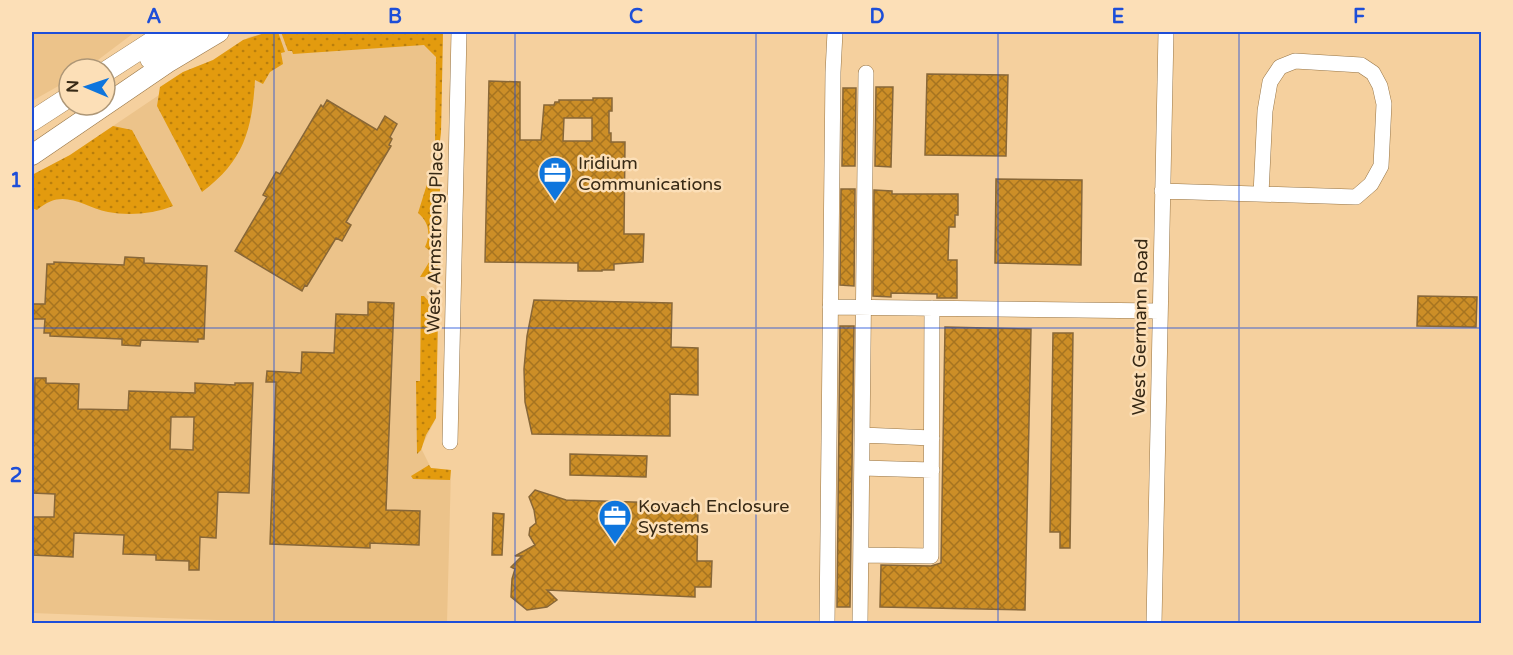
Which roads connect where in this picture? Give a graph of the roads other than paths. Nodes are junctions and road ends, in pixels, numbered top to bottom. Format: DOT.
graph roads {
  1 [pos="167,32"];
  2 [pos="188,32"];
  3 [pos="219,32"];
  4 [pos="459,32"];
  5 [pos="835,32"];
  6 [pos="1166,32"];
  7 [pos="117,64"];
  8 [pos="866,73"];
  9 [pos="130,90"];
  10 [pos="57,105"];
  11 [pos="70,117"];
  12 [pos="32,121"];
  13 [pos="32,150"];
  14 [pos="32,155"];
  15 [pos="1162,191"];
  16 [pos="1261,194"];
  17 [pos="830,307"];
  18 [pos="864,308"];
  19 [pos="932,308"];
  20 [pos="1160,311"];
  21 [pos="862,435"];
  22 [pos="932,438"];
  23 [pos="450,442"];
  24 [pos="862,468"];
  25 [pos="932,470"];
  26 [pos="861,555"];
  27 [pos="827,624"];
  28 [pos="860,624"];
  29 [pos="1154,624"];
  1 -- 7 [label="main road"];
  2 -- 9 [label="main road"];
  3 -- 9 [label="main road"];
  4 -- 23 [label="street, West Armstrong Place"];
  5 -- 17 [label="street"];
  6 -- 15 [label="street, West Germann Road"];
  8 -- 18 [label="street"];
  9 -- 14 [label="main road"];
  10 -- 12 [label="main road"];
  11 -- 13 [label="main road"];
  15 -- 16 [label="street"];
  15 -- 20 [label="street, West Germann Road"];
  16 -- 16 [label="street"];
  17 -- 18 [label="street"];
  17 -- 27 [label="street"];
  18 -- 19 [label="street"];
  18 -- 21 [label="street"];
  19 -- 20 [label="street"];
  19 -- 22 [label="street"];
  20 -- 29 [label="street, West Germann Road"];
  21 -- 22 [label="street"];
  21 -- 24 [label="street"];
  22 -- 25 [label="street"];
  24 -- 25 [label="street"];
  24 -- 26 [label="street"];
  25 -- 26 [label="street"];
  26 -- 28 [label="street"];
}
